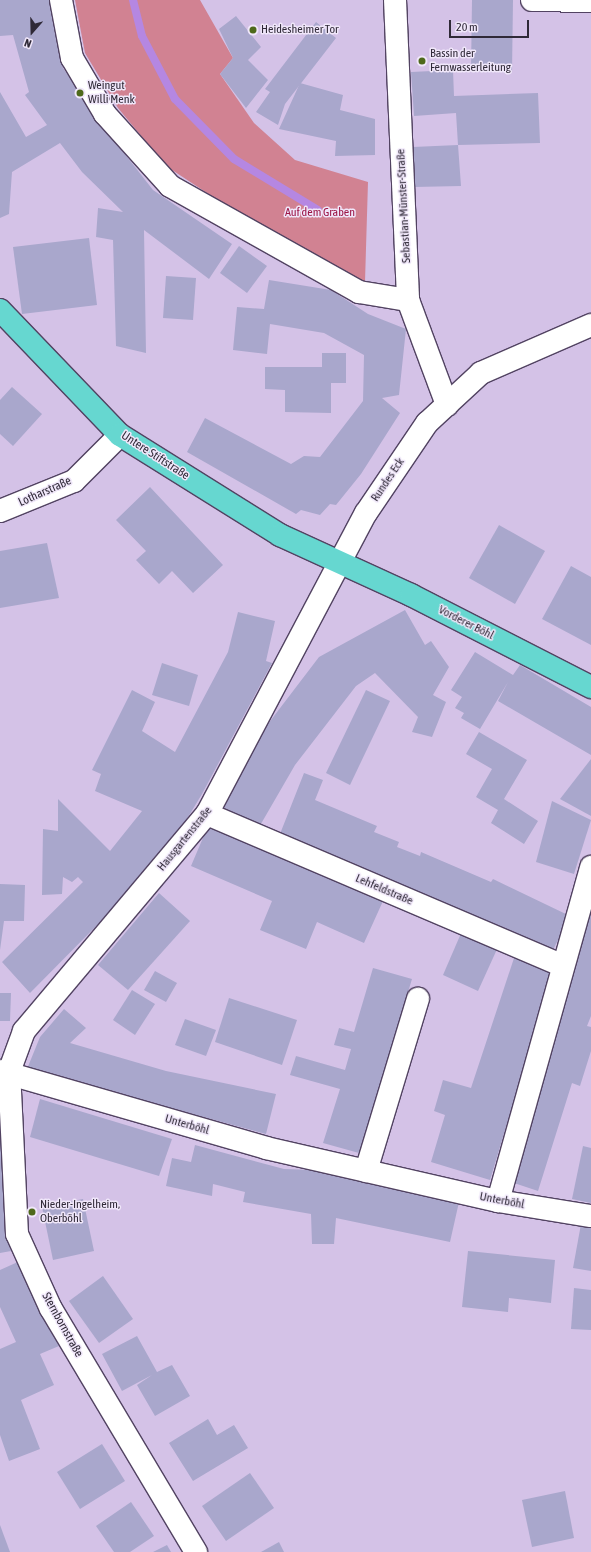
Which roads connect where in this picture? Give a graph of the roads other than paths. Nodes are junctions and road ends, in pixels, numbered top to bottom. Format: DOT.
graph roads {
  1 [pos="61,0"];
  2 [pos="395,0"];
  3 [pos="532,0"];
  4 [pos="591,1"];
  5 [pos="408,300"];
  6 [pos="0,310"];
  7 [pos="591,325"];
  8 [pos="447,404"];
  9 [pos="120,435"];
  10 [pos="0,511"];
  11 [pos="340,562"];
  12 [pos="591,687"];
  13 [pos="207,814"];
  14 [pos="591,867"];
  15 [pos="562,965"];
  16 [pos="418,999"];
  17 [pos="5,1072"];
  18 [pos="366,1171"];
  19 [pos="498,1201"];
  20 [pos="591,1216"];
  21 [pos="196,1552"];
  1 -- 5 [label="street"];
  2 -- 5 [label="street, Sebastian-Münster-Straße"];
  3 -- 4 [label="street"];
  5 -- 8 [label="street, Sebastian-Münster-Straße"];
  6 -- 9 [label="main road, Untere Stiftstraße"];
  7 -- 8 [label="street, Rundes Eck"];
  8 -- 11 [label="street, Rundes Eck"];
  9 -- 10 [label="street, Lotharstraße"];
  9 -- 11 [label="main road, Untere Stiftstraße"];
  11 -- 12 [label="main road, Vorderer Böhl"];
  11 -- 13 [label="street, Hausgartenstraße"];
  13 -- 15 [label="street, Lehfeldstraße"];
  13 -- 17 [label="street, Hausgartenstraße"];
  14 -- 15 [label="street"];
  15 -- 19 [label="street"];
  16 -- 18 [label="street"];
  17 -- 18 [label="street, Unterböhl"];
  17 -- 21 [label="street, Sternbornstraße"];
  18 -- 19 [label="street, Unterböhl"];
  19 -- 20 [label="street, Unterböhl"];
}
